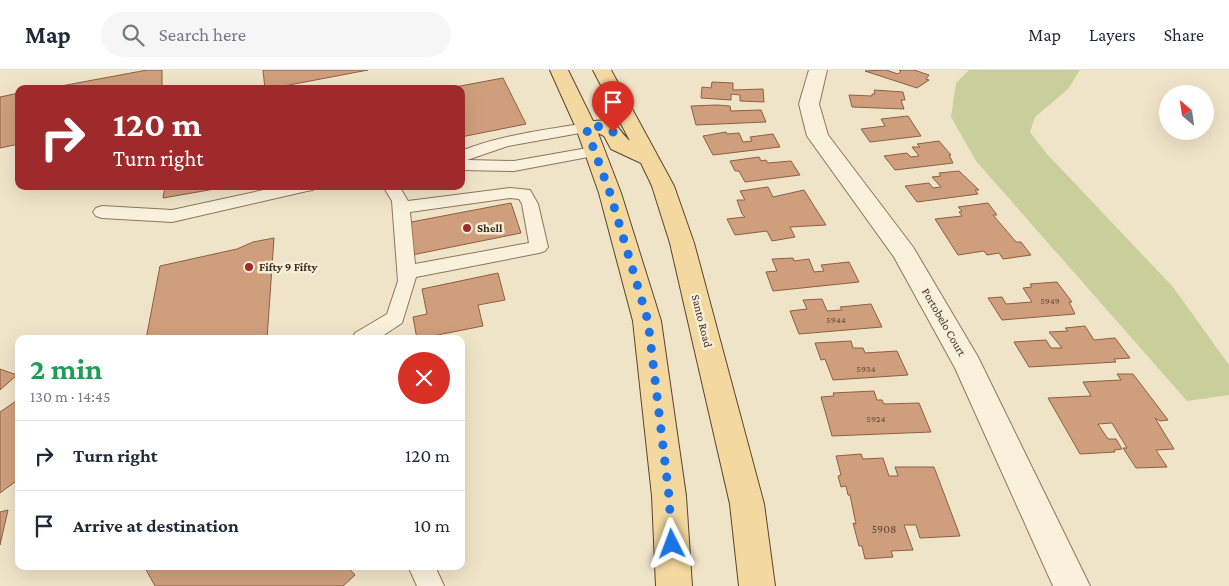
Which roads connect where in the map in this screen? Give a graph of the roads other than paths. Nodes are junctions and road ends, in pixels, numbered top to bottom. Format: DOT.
graph roads {
  1 [pos="558,70"];
  2 [pos="602,70"];
  3 [pos="818,70"];
  4 [pos="589,140"];
  5 [pos="465,155"];
  6 [pos="650,158"];
  7 [pos="465,165"];
  8 [pos="290,190"];
  9 [pos="393,190"];
  10 [pos="400,208"];
  11 [pos="102,212"];
  12 [pos="406,272"];
  13 [pos="368,335"];
  14 [pos="423,570"];
  15 [pos="430,586"];
  16 [pos="674,586"];
  17 [pos="757,586"];
  18 [pos="1072,586"];
  1 -- 4 [label="main road"];
  2 -- 6 [label="main road, Santo Road"];
  3 -- 18 [label="street, Portobelo Court"];
  4 -- 5 [label="lane"];
  4 -- 6 [label="main road"];
  4 -- 7 [label="lane"];
  4 -- 16 [label="main road"];
  6 -- 17 [label="main road, Santo Road"];
  8 -- 11 [label="lane"];
  9 -- 10 [label="lane"];
  10 -- 12 [label="lane"];
  10 -- 12 [label="lane"];
  12 -- 13 [label="lane"];
  14 -- 15 [label="lane"];
}
